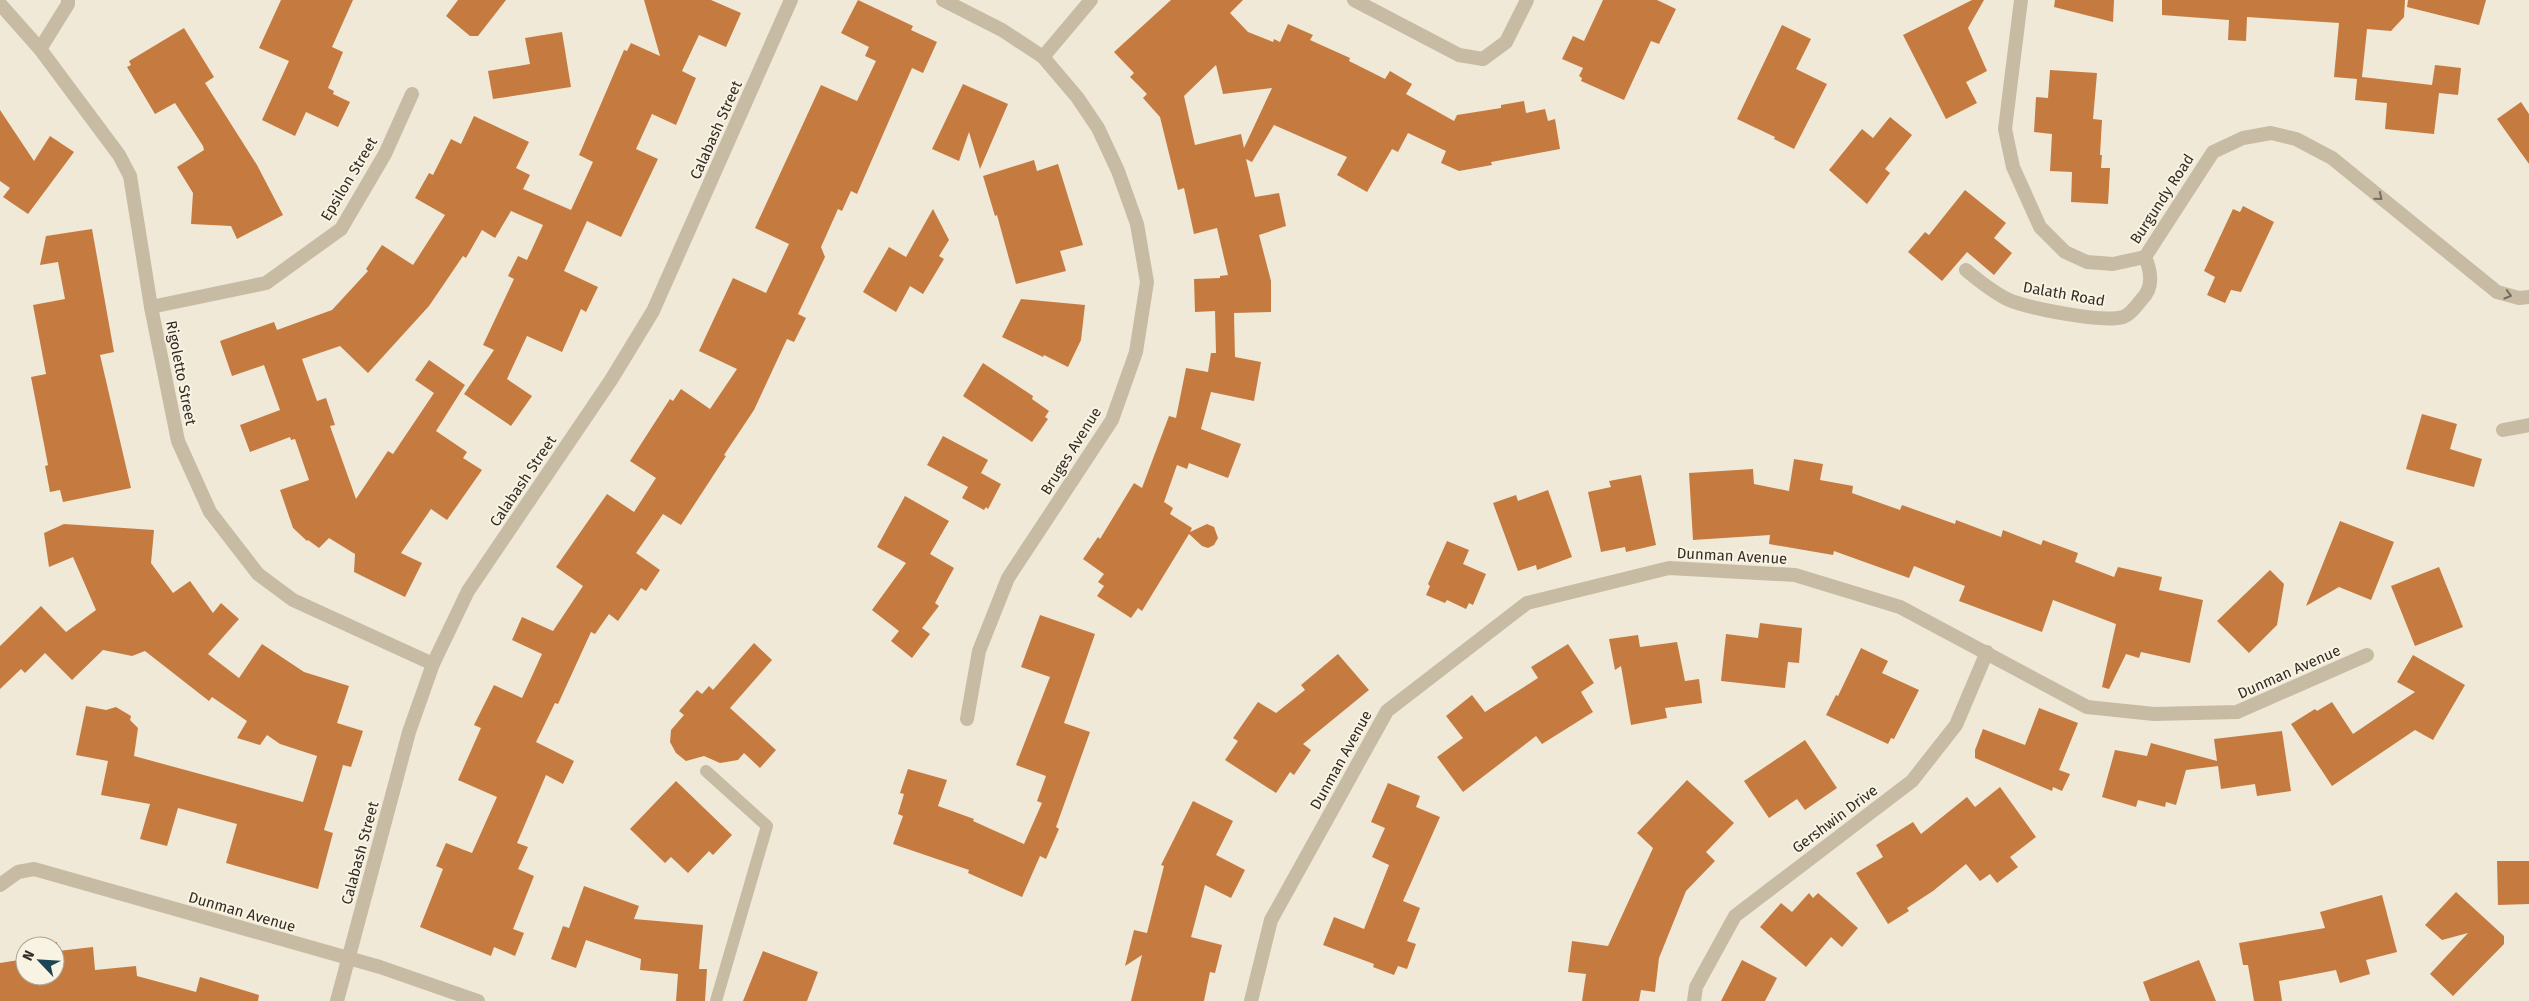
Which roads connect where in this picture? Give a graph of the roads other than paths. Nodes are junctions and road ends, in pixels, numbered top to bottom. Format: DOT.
graph roads {
  1 [pos="68,0"];
  2 [pos="790,0"];
  3 [pos="942,0"];
  4 [pos="1092,0"];
  5 [pos="1354,0"];
  6 [pos="1527,0"];
  7 [pos="2021,0"];
  8 [pos="0,4"];
  9 [pos="40,49"];
  10 [pos="1043,57"];
  11 [pos="412,94"];
  12 [pos="2145,256"];
  13 [pos="1966,270"];
  14 [pos="2529,297"];
  15 [pos="152,307"];
  16 [pos="2529,425"];
  17 [pos="2504,430"];
  18 [pos="1988,652"];
  19 [pos="2367,656"];
  20 [pos="433,664"];
  21 [pos="966,719"];
  22 [pos="706,771"];
  23 [pos="0,886"];
  24 [pos="348,958"];
  25 [pos="337,1001"];
  26 [pos="478,1001"];
  27 [pos="716,1001"];
  28 [pos="1251,1001"];
  29 [pos="1694,1001"];
  1 -- 9 [label="street"];
  2 -- 20 [label="street, Calabash Street"];
  3 -- 10 [label="street, Bruges Avenue"];
  4 -- 10 [label="street"];
  5 -- 6 [label="street"];
  7 -- 12 [label="street, Burgundy Road"];
  8 -- 9 [label="street, Rigoletto Street"];
  9 -- 15 [label="street, Rigoletto Street"];
  10 -- 21 [label="street, Bruges Avenue"];
  11 -- 15 [label="street, Epsilon Street"];
  12 -- 13 [label="street, Dalath Road"];
  12 -- 14 [label="street, Burgundy Road, one-way"];
  15 -- 20 [label="street, Rigoletto Street"];
  16 -- 17 [label="street"];
  18 -- 19 [label="street, Dunman Avenue"];
  18 -- 28 [label="street, Dunman Avenue"];
  18 -- 29 [label="street, Gershwin Drive"];
  20 -- 24 [label="street, Calabash Street"];
  22 -- 27 [label="lane"];
  23 -- 24 [label="street, Dunman Avenue"];
  24 -- 25 [label="street, Calabash Street"];
  24 -- 26 [label="street, Dunman Avenue"];
}
